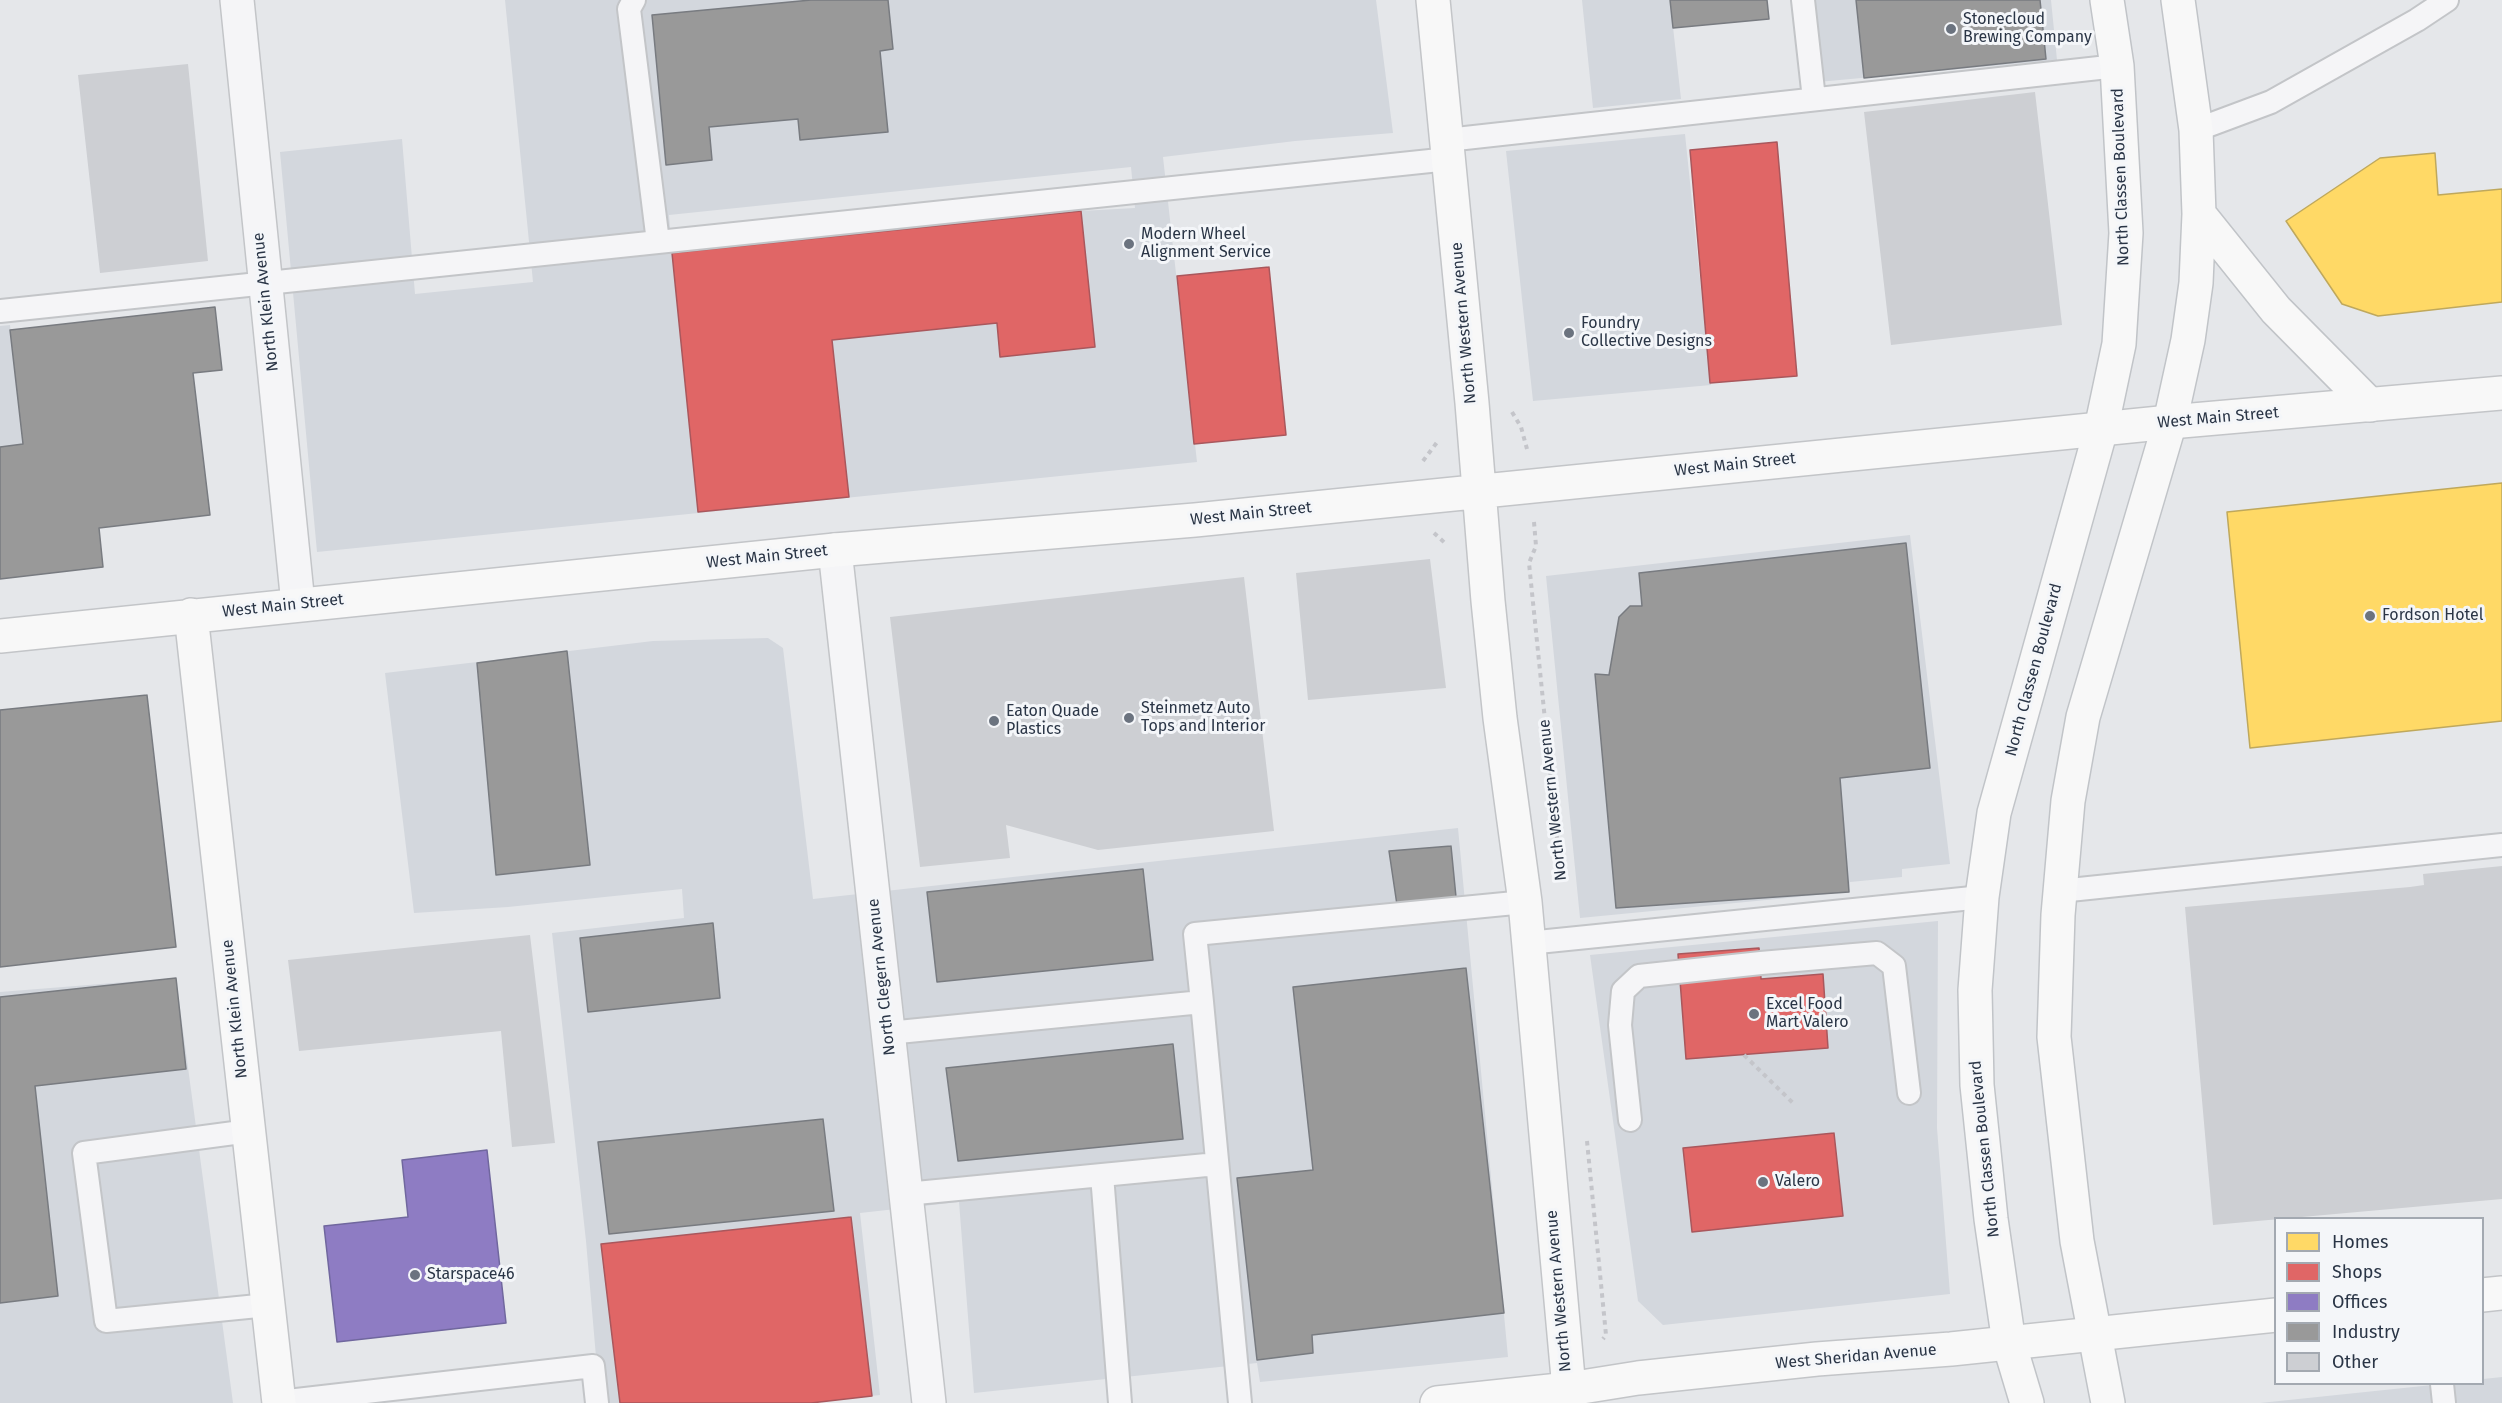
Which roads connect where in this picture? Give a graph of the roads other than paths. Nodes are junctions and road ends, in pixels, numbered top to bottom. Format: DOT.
graph roads {
  1 [pos="237,0"];
  2 [pos="634,0"];
  3 [pos="1433,0"];
  4 [pos="1803,0"];
  5 [pos="2107,0"];
  6 [pos="2178,0"];
  7 [pos="2447,0"];
  8 [pos="2117,66"];
  9 [pos="1814,99"];
  10 [pos="2196,130"];
  11 [pos="1448,149"];
  12 [pos="2199,214"];
  13 [pos="658,242"];
  14 [pos="264,283"];
  15 [pos="0,311"];
  16 [pos="2502,393"];
  17 [pos="2370,405"];
  18 [pos="2170,422"];
  19 [pos="2101,429"];
  20 [pos="1479,490"];
  21 [pos="835,550"];
  22 [pos="298,604"];
  23 [pos="191,615"];
  24 [pos="0,636"];
  25 [pos="2502,845"];
  26 [pos="2060,891"];
  27 [pos="1982,897"];
  28 [pos="1525,902"];
  29 [pos="1528,943"];
  30 [pos="1202,1002"];
  31 [pos="888,1033"];
  32 [pos="1909,1093"];
  33 [pos="1630,1120"];
  34 [pos="249,1131"];
  35 [pos="1217,1164"];
  36 [pos="1102,1175"];
  37 [pos="906,1194"];
  38 [pos="2502,1293"];
  39 [pos="2484,1295"];
  40 [pos="268,1305"];
  41 [pos="2274,1315"];
  42 [pos="2094,1333"];
  43 [pos="2009,1343"];
  44 [pos="2442,1385"];
  45 [pos="1570,1396"];
  46 [pos="279,1403"];
  47 [pos="597,1403"];
  48 [pos="929,1403"];
  49 [pos="1120,1403"];
  50 [pos="1240,1403"];
  51 [pos="1437,1403"];
  52 [pos="2027,1403"];
  53 [pos="2108,1403"];
  54 [pos="2444,1403"];
  1 -- 14 [label="street, North Klein Avenue"];
  2 -- 13 [label="lane"];
  3 -- 11 [label="main road, North Western Avenue"];
  4 -- 9 [label="lane"];
  5 -- 8 [label="main road, North Classen Boulevard"];
  6 -- 10 [label="main road"];
  7 -- 10 [label="lane"];
  8 -- 9 [label="lane"];
  8 -- 19 [label="main road, North Classen Boulevard"];
  9 -- 11 [label="lane"];
  10 -- 12 [label="main road"];
  11 -- 13 [label="lane"];
  11 -- 20 [label="main road, North Western Avenue"];
  12 -- 17 [label="main road"];
  12 -- 18 [label="main road"];
  13 -- 14 [label="lane"];
  14 -- 15 [label="lane"];
  14 -- 22 [label="street, North Klein Avenue"];
  16 -- 17 [label="main road, West Main Street"];
  17 -- 18 [label="main road, West Main Street"];
  18 -- 19 [label="main road, West Main Street"];
  18 -- 26 [label="main road"];
  19 -- 20 [label="main road, West Main Street"];
  19 -- 27 [label="main road, North Classen Boulevard"];
  20 -- 21 [label="main road, West Main Street"];
  20 -- 28 [label="main road, North Western Avenue"];
  21 -- 22 [label="main road, West Main Street"];
  21 -- 31 [label="street, North Clegern Avenue"];
  22 -- 23 [label="main road, West Main Street"];
  23 -- 24 [label="main road, West Main Street"];
  23 -- 34 [label="main road, North Klein Avenue"];
  25 -- 26 [label="lane"];
  26 -- 42 [label="main road"];
  27 -- 29 [label="lane"];
  27 -- 43 [label="main road, North Classen Boulevard"];
  28 -- 29 [label="main road, North Western Avenue"];
  28 -- 30 [label="lane"];
  29 -- 45 [label="main road, North Western Avenue"];
  30 -- 31 [label="lane"];
  30 -- 35 [label="lane"];
  31 -- 37 [label="street, North Clegern Avenue"];
  32 -- 33 [label="lane"];
  34 -- 40 [label="main road, North Klein Avenue"];
  34 -- 40 [label="lane"];
  35 -- 36 [label="lane"];
  35 -- 50 [label="lane"];
  36 -- 37 [label="lane"];
  36 -- 49 [label="lane"];
  37 -- 48 [label="street, North Clegern Avenue"];
  38 -- 39 [label="main road"];
  40 -- 46 [label="main road, North Klein Avenue"];
  41 -- 42 [label="main road, West Sheridan Avenue"];
  42 -- 43 [label="main road, West Sheridan Avenue"];
  42 -- 53 [label="main road"];
  43 -- 45 [label="main road, West Sheridan Avenue"];
  43 -- 52 [label="main road, North Classen Boulevard"];
  44 -- 54 [label="lane"];
  45 -- 51 [label="main road, West Sheridan Avenue"];
  46 -- 47 [label="lane"];
}
